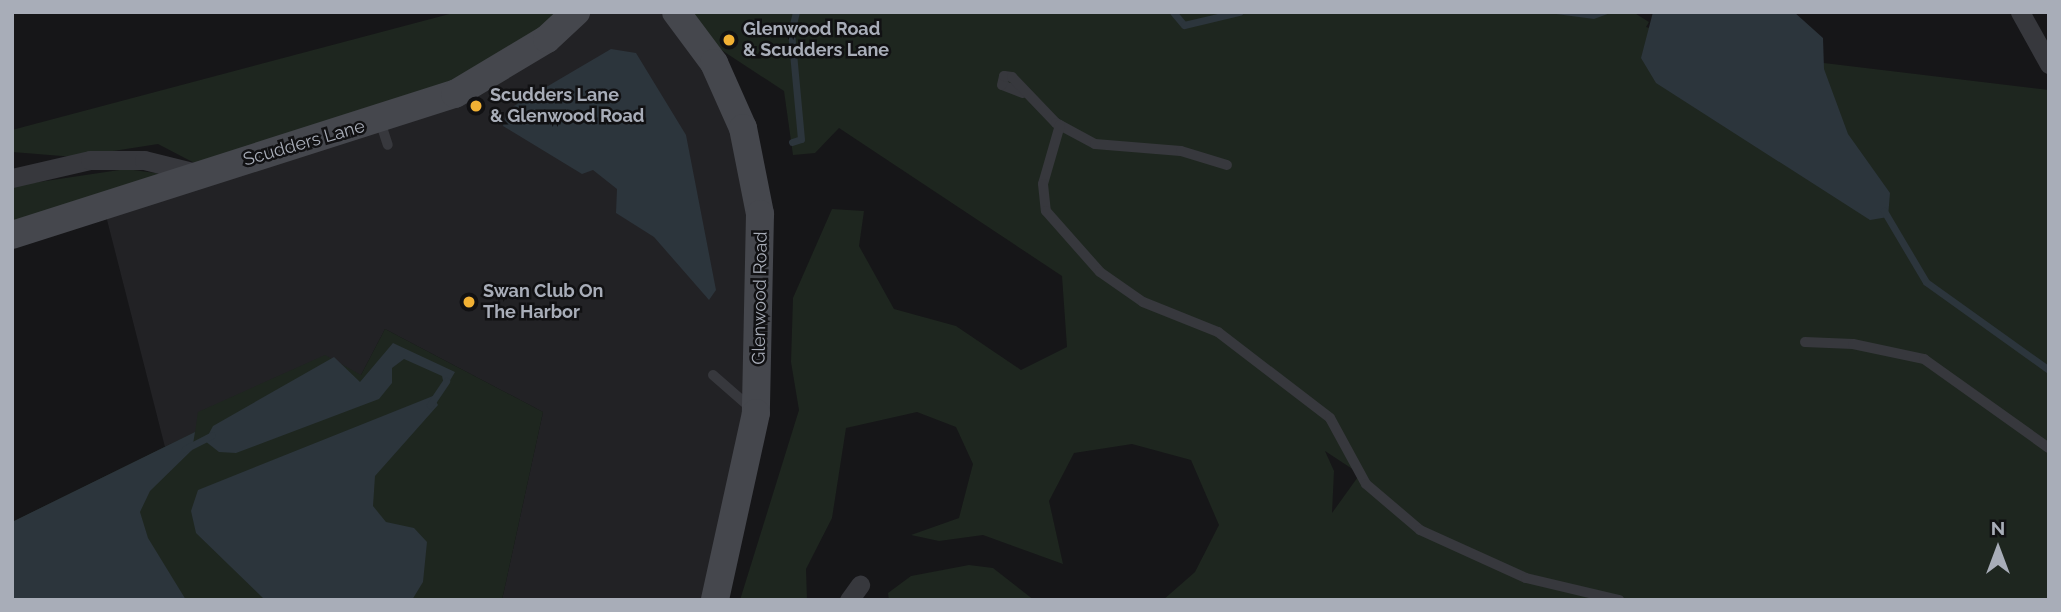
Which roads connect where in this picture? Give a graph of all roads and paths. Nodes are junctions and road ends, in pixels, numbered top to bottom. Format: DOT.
graph roads {
  1 [pos="576,12"];
  2 [pos="676,12"];
  3 [pos="2020,12"];
  4 [pos="2049,64"];
  5 [pos="1023,93"];
  6 [pos="1060,125"];
  7 [pos="1227,165"];
  8 [pos="196,173"];
  9 [pos="12,177"];
  10 [pos="12,235"];
  11 [pos="1805,342"];
  12 [pos="713,375"];
  13 [pos="756,413"];
  14 [pos="2049,448"];
  15 [pos="715,600"];
  16 [pos="1619,600"];
  1 -- 8 [label="main road, Scudders Lane"];
  2 -- 13 [label="main road, Glenwood Road"];
  3 -- 4 [label="street"];
  5 -- 6 [label="lane"];
  6 -- 7 [label="lane"];
  6 -- 16 [label="lane"];
  8 -- 9 [label="street"];
  8 -- 10 [label="main road, Scudders Lane"];
  11 -- 14 [label="lane"];
  12 -- 13 [label="lane"];
  13 -- 15 [label="main road, Glenwood Road"];
}
